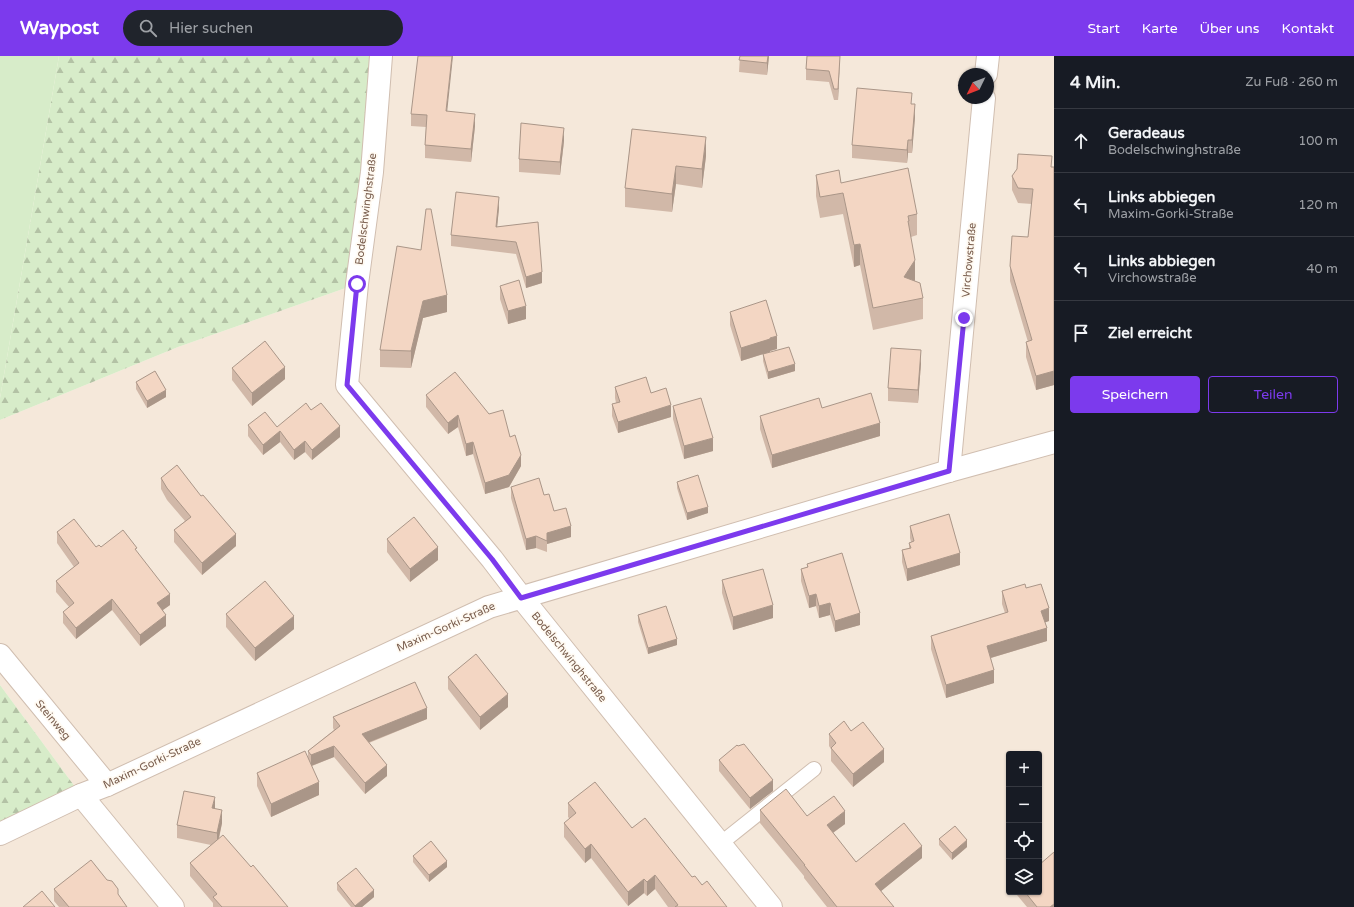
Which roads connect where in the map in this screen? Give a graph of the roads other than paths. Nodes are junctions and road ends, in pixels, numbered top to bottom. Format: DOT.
graph roads {
  1 [pos="381,56"];
  2 [pos="988,56"];
  3 [pos="987,68"];
  4 [pos="983,104"];
  5 [pos="1054,442"];
  6 [pos="949,471"];
  7 [pos="521,598"];
  8 [pos="0,655"];
  9 [pos="814,769"];
  10 [pos="107,785"];
  11 [pos="81,795"];
  12 [pos="0,834"];
  13 [pos="720,844"];
  14 [pos="173,907"];
  15 [pos="771,907"];
  1 -- 7 [label="street, Bodelschwinghstraße"];
  2 -- 3 [label="street"];
  4 -- 6 [label="street, Virchowstraße"];
  5 -- 6 [label="street, Maxim-Gorki-Straße"];
  6 -- 7 [label="street, Maxim-Gorki-Straße"];
  7 -- 10 [label="street, Maxim-Gorki-Straße"];
  7 -- 13 [label="street, Bodelschwinghstraße"];
  8 -- 10 [label="street, Steinweg"];
  9 -- 13 [label="lane"];
  10 -- 11 [label="street, Maxim-Gorki-Straße"];
  11 -- 12 [label="street, Maxim-Gorki-Straße"];
  11 -- 14 [label="street"];
  13 -- 15 [label="street, Bodelschwinghstraße"];
}
